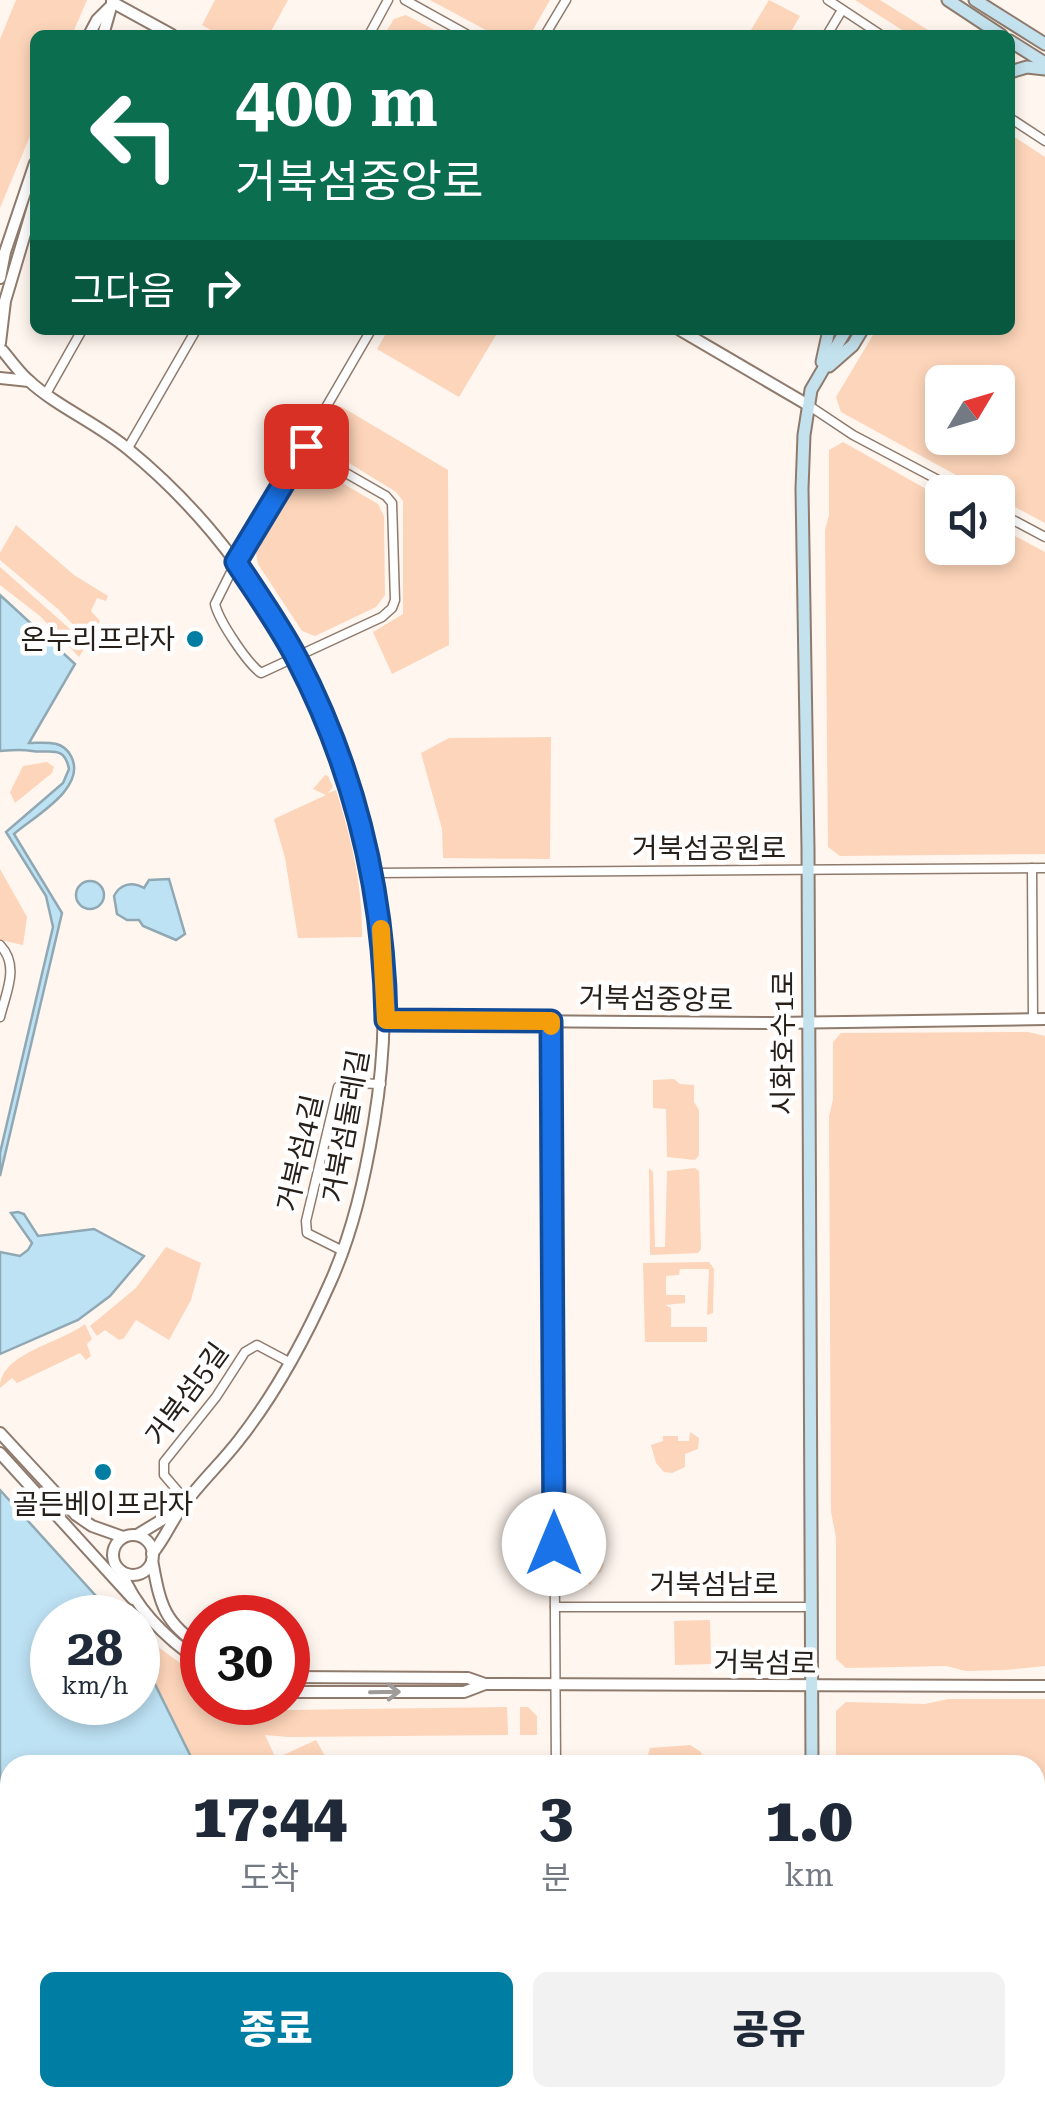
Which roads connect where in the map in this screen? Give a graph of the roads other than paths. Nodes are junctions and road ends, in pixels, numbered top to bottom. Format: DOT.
graph roads {
  1 [pos="388,0"];
  2 [pos="405,0"];
  3 [pos="566,0"];
  4 [pos="828,0"];
  5 [pos="948,0"];
  6 [pos="975,0"];
  7 [pos="111,3"];
  8 [pos="842,10"];
  9 [pos="970,14"];
  10 [pos="92,30"];
  11 [pos="104,30"];
  12 [pos="162,30"];
  13 [pos="372,30"];
  14 [pos="459,30"];
  15 [pos="548,30"];
  16 [pos="831,30"];
  17 [pos="873,30"];
  18 [pos="981,30"];
  19 [pos="994,30"];
  20 [pos="1024,31"];
  21 [pos="1015,43"];
  22 [pos="1045,44"];
  23 [pos="1015,49"];
  24 [pos="1045,66"];
  25 [pos="1016,70"];
  26 [pos="1015,121"];
  27 [pos="1045,141"];
  28 [pos="30,177"];
  29 [pos="30,216"];
  30 [pos="0,278"];
  31 [pos="79,335"];
  32 [pos="194,335"];
  33 [pos="369,335"];
  34 [pos="689,335"];
  35 [pos="827,335"];
  36 [pos="843,335"];
  37 [pos="859,335"];
  38 [pos="1,346"];
  39 [pos="0,375"];
  40 [pos="819,376"];
  41 [pos="29,381"];
  42 [pos="47,392"];
  43 [pos="808,405"];
  44 [pos="128,448"];
  45 [pos="304,449"];
  46 [pos="929,475"];
  47 [pos="1015,521"];
  48 [pos="1045,536"];
  49 [pos="236,562"];
  50 [pos="296,656"];
  51 [pos="1032,868"];
  52 [pos="1045,868"];
  53 [pos="808,870"];
  54 [pos="373,873"];
  55 [pos="0,945"];
  56 [pos="0,1017"];
  57 [pos="1039,1019"];
  58 [pos="386,1020"];
  59 [pos="551,1021"];
  60 [pos="807,1021"];
  61 [pos="380,1084"];
  62 [pos="343,1251"];
  63 [pos="289,1362"];
  64 [pos="0,1433"];
  65 [pos="0,1453"];
  66 [pos="188,1502"];
  67 [pos="177,1514"];
  68 [pos="147,1527"];
  69 [pos="108,1532"];
  70 [pos="136,1536"];
  71 [pos="123,1537"];
  72 [pos="164,1539"];
  73 [pos="152,1557"];
  74 [pos="98,1558"];
  75 [pos="119,1569"];
  76 [pos="155,1576"];
  77 [pos="130,1595"];
  78 [pos="132,1595"];
  79 [pos="555,1606"];
  80 [pos="812,1607"];
  81 [pos="180,1627"];
  82 [pos="160,1628"];
  83 [pos="180,1646"];
  84 [pos="310,1678"];
  85 [pos="485,1684"];
  86 [pos="554,1684"];
  87 [pos="812,1686"];
  88 [pos="1045,1686"];
  89 [pos="310,1692"];
  90 [pos="556,1755"];
  91 [pos="812,1755"];
  1 -- 13 [label="street"];
  2 -- 14 [label="street"];
  3 -- 15 [label="street"];
  4 -- 8 [label="street"];
  5 -- 9 [label="main road"];
  6 -- 20 [label="main road"];
  7 -- 10 [label="street"];
  7 -- 11 [label="street"];
  7 -- 12 [label="street"];
  8 -- 16 [label="street"];
  8 -- 17 [label="street"];
  9 -- 18 [label="main road"];
  9 -- 19 [label="main road"];
  20 -- 21 [label="main road"];
  20 -- 22 [label="main road"];
  23 -- 24 [label="main road"];
  24 -- 25 [label="main road"];
  26 -- 27 [label="street"];
  28 -- 30 [label="street"];
  29 -- 38 [label="street"];
  31 -- 42 [label="street"];
  32 -- 44 [label="street"];
  33 -- 45 [label="street"];
  34 -- 43 [label="street"];
  35 -- 40 [label="main road"];
  36 -- 40 [label="main road, 시화호수1로"];
  37 -- 40 [label="main road"];
  38 -- 39 [label="street"];
  38 -- 41 [label="street"];
  39 -- 41 [label="street"];
  40 -- 43 [label="main road, 시화호수1로"];
  41 -- 42 [label="street, 거북섬둘레길"];
  42 -- 44 [label="street, 거북섬둘레길"];
  43 -- 46 [label="street"];
  43 -- 53 [label="main road, 시화호수1로"];
  44 -- 49 [label="street, 거북섬둘레길"];
  45 -- 49 [label="street"];
  45 -- 50 [label="street"];
  47 -- 48 [label="street"];
  49 -- 50 [label="street, 거북섬둘레길"];
  49 -- 50 [label="street"];
  50 -- 54 [label="street, 거북섬둘레길"];
  51 -- 52 [label="street, 거북섬공원로"];
  51 -- 53 [label="street, 거북섬공원로"];
  51 -- 57 [label="street"];
  53 -- 54 [label="street, 거북섬공원로"];
  53 -- 60 [label="main road, 시화호수1로"];
  54 -- 58 [label="street, 거북섬둘레길"];
  55 -- 56 [label="street"];
  57 -- 60 [label="street, 거북섬중앙로"];
  58 -- 59 [label="street, 거북섬중앙로"];
  58 -- 61 [label="street, 거북섬둘레길"];
  59 -- 60 [label="street, 거북섬중앙로"];
  59 -- 79 [label="street"];
  60 -- 80 [label="main road, 시화호수1로"];
  61 -- 62 [label="street, 거북섬둘레길"];
  61 -- 62 [label="street, 거북섬4길"];
  62 -- 63 [label="street, 거북섬둘레길"];
  63 -- 66 [label="street, 거북섬둘레길"];
  63 -- 66 [label="street, 거북섬5길"];
  64 -- 69 [label="street"];
  65 -- 74 [label="street"];
  66 -- 67 [label="street, 거북섬둘레길"];
  67 -- 68 [label="street"];
  67 -- 72 [label="street"];
  68 -- 69 [label="street"];
  68 -- 70 [label="street"];
  69 -- 71 [label="street"];
  70 -- 71 [label="street"];
  70 -- 73 [label="street"];
  71 -- 75 [label="street"];
  72 -- 73 [label="street"];
  72 -- 76 [label="street"];
  73 -- 75 [label="street"];
  73 -- 76 [label="street"];
  74 -- 75 [label="street"];
  74 -- 77 [label="street"];
  75 -- 78 [label="street"];
  76 -- 81 [label="street"];
  79 -- 80 [label="street, 거북섬남로"];
  79 -- 86 [label="street"];
  80 -- 87 [label="main road, 시화호수1로"];
  82 -- 83 [label="street"];
  84 -- 85 [label="street"];
  85 -- 86 [label="street, 거북섬로"];
  89 -- 85 [label="street, one-way"];
  86 -- 87 [label="street, 거북섬로"];
  86 -- 90 [label="street"];
  87 -- 88 [label="street, 거북섬로"];
  87 -- 91 [label="main road, 시화호수1로"];
}
